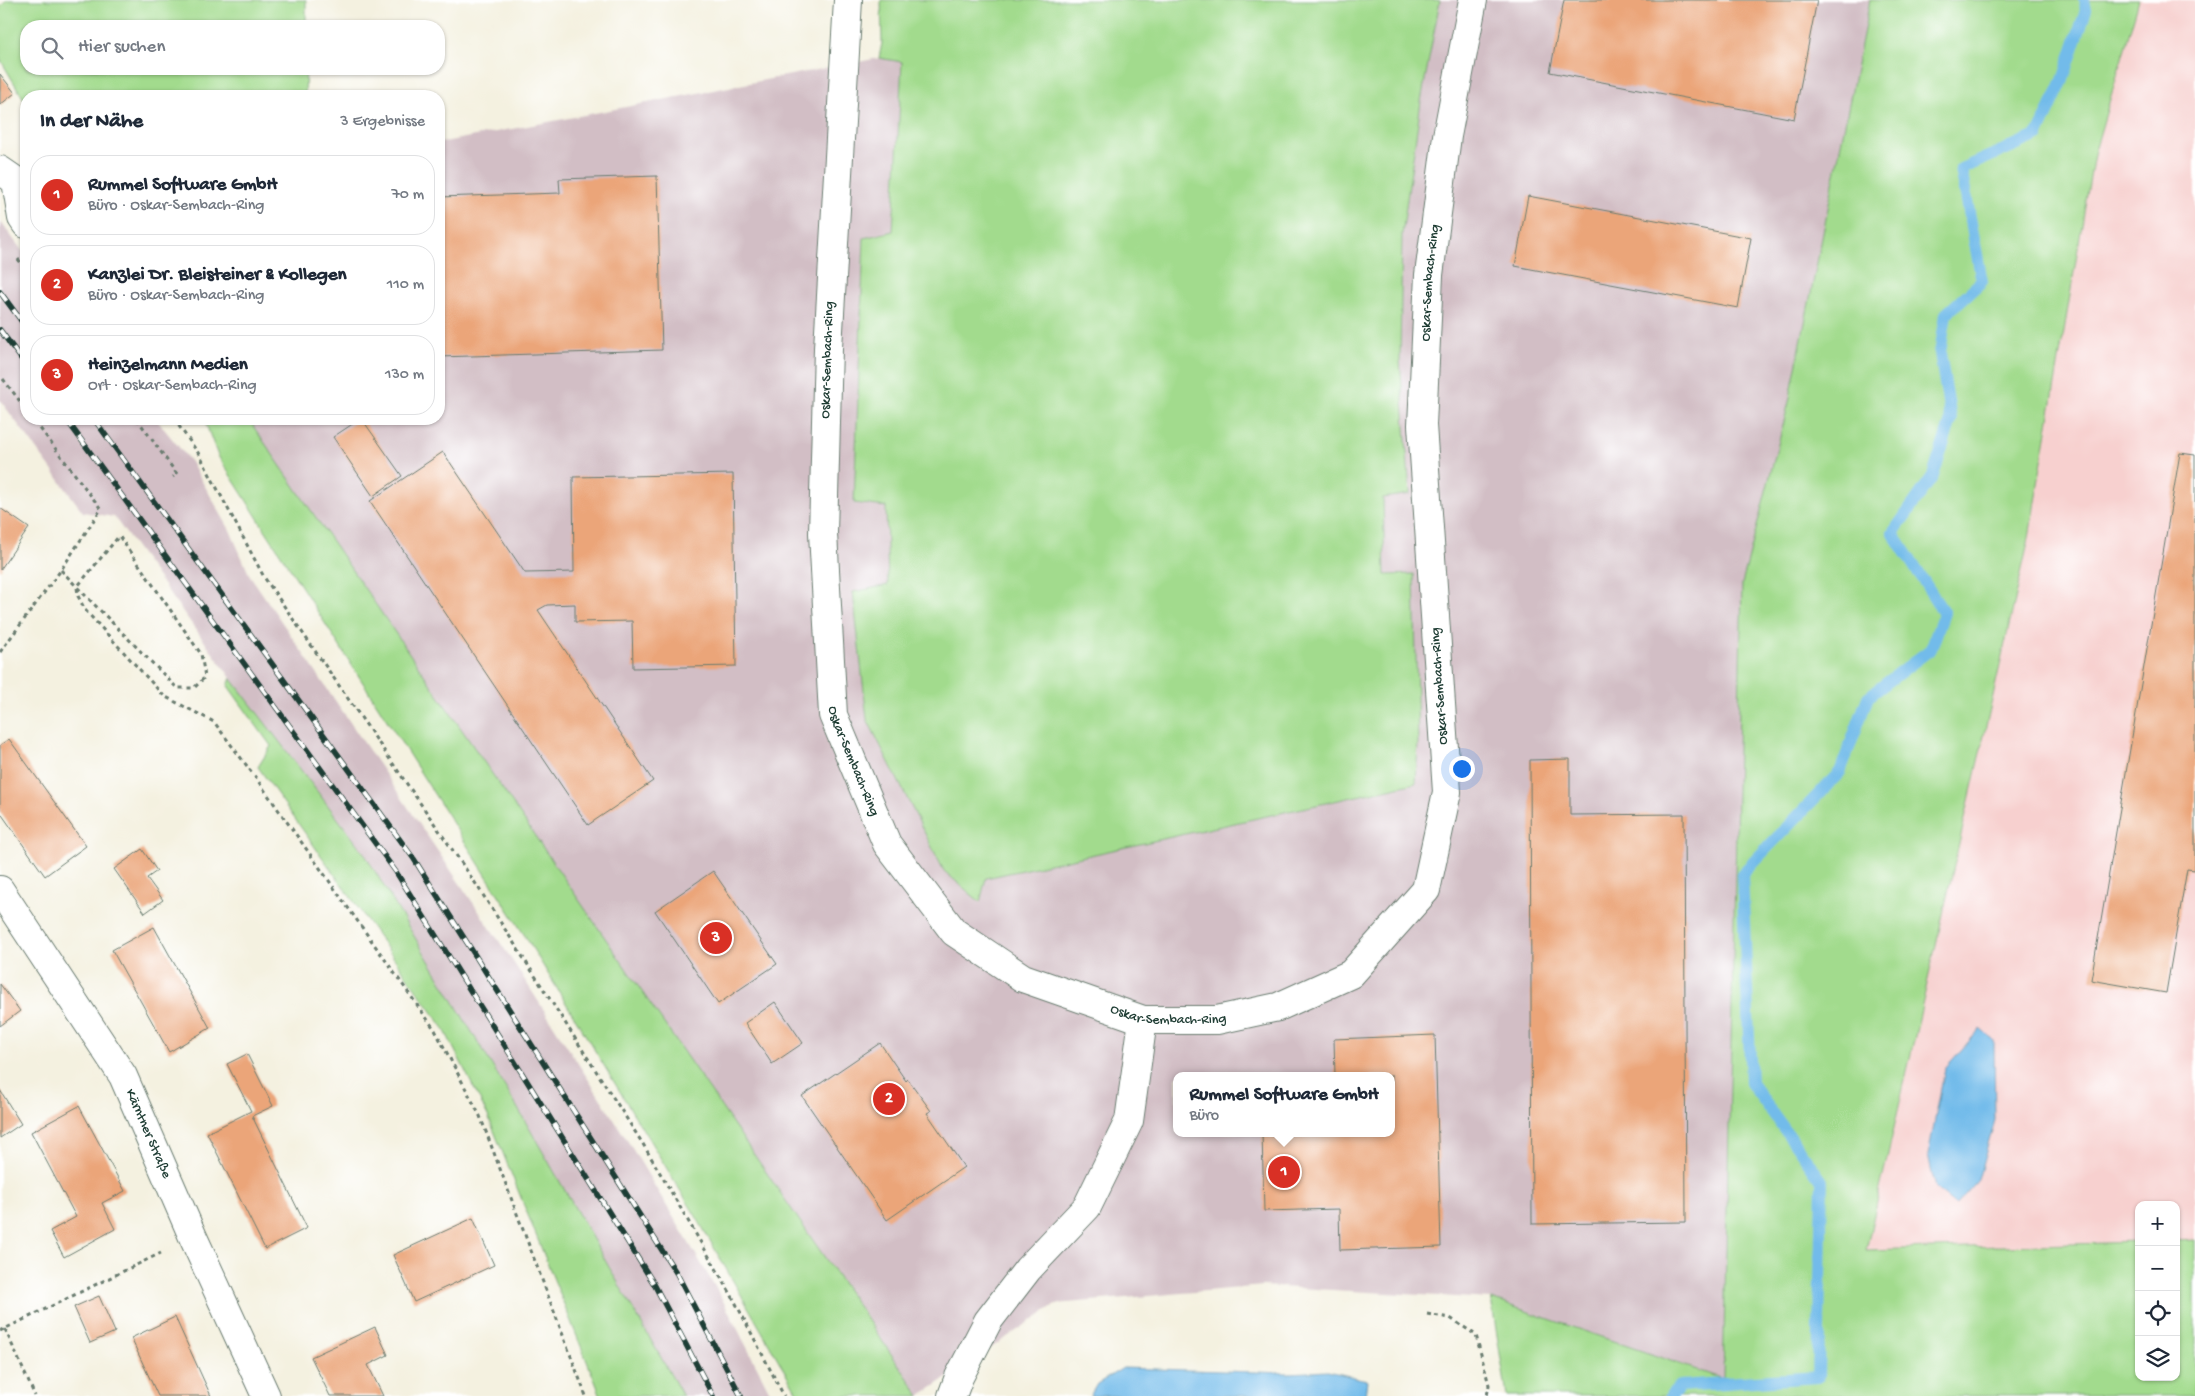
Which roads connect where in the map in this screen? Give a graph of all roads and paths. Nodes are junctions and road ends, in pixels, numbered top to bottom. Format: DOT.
graph roads {
  1 [pos="848,0"];
  2 [pos="1473,0"];
  3 [pos="0,170"];
  4 [pos="20,206"];
  5 [pos="3,379"];
  6 [pos="20,401"];
  7 [pos="38,425"];
  8 [pos="140,425"];
  9 [pos="178,425"];
  10 [pos="173,477"];
  11 [pos="61,570"];
  12 [pos="77,587"];
  13 [pos="0,652"];
  14 [pos="0,890"];
  15 [pos="1143,1020"];
  16 [pos="193,1237"];
  17 [pos="1427,1314"];
  18 [pos="5,1329"];
  19 [pos="0,1331"];
  20 [pos="35,1396"];
  21 [pos="266,1396"];
  22 [pos="586,1396"];
  23 [pos="784,1396"];
  24 [pos="952,1396"];
  25 [pos="1488,1396"];
  1 -- 15 [label="street, Oskar-Sembach-Ring"];
  2 -- 15 [label="street, Oskar-Sembach-Ring"];
  3 -- 4 [label="street"];
  5 -- 6 [label="path"];
  7 -- 11 [label="path"];
  8 -- 10 [label="path"];
  9 -- 23 [label="path"];
  11 -- 12 [label="path"];
  11 -- 13 [label="path"];
  12 -- 12 [label="path"];
  12 -- 22 [label="path"];
  14 -- 16 [label="street, Kärntner Straße"];
  15 -- 24 [label="street"];
  16 -- 18 [label="path"];
  16 -- 21 [label="street, Kärntner Straße"];
  17 -- 25 [label="path"];
  18 -- 19 [label="path"];
  18 -- 20 [label="path"];
}
